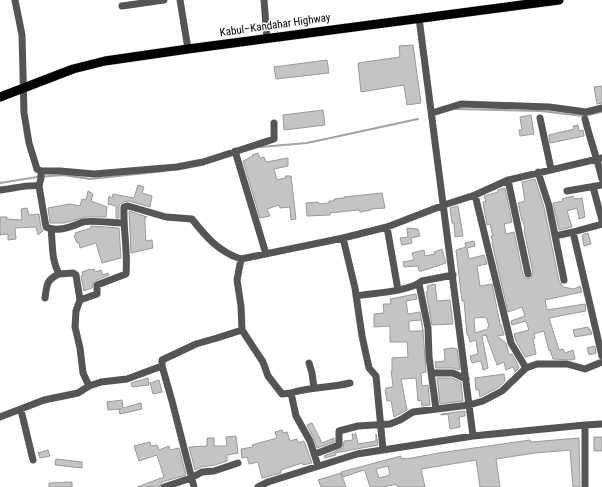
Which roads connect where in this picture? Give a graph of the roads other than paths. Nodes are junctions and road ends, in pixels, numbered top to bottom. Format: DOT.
graph roads {
  1 [pos="15,0"];
  2 [pos="164,0"];
  3 [pos="180,0"];
  4 [pos="264,0"];
  5 [pos="559,0"];
  6 [pos="122,6"];
  7 [pos="419,18"];
  8 [pos="267,39"];
  9 [pos="188,49"];
  10 [pos="23,89"];
  11 [pos="0,97"];
  12 [pos="602,108"];
  13 [pos="432,113"];
  14 [pos="540,118"];
  15 [pos="585,119"];
  16 [pos="274,123"];
  17 [pos="235,154"];
  18 [pos="600,158"];
  19 [pos="551,169"];
  20 [pos="41,171"];
  21 [pos="538,172"];
  22 [pos="602,178"];
  23 [pos="508,180"];
  24 [pos="602,185"];
  25 [pos="39,186"];
  26 [pos="593,187"];
  27 [pos="0,189"];
  28 [pos="567,191"];
  29 [pos="475,195"];
  30 [pos="444,205"];
  31 [pos="602,220"];
  32 [pos="123,223"];
  33 [pos="602,224"];
  34 [pos="387,227"];
  35 [pos="51,229"];
  36 [pos="573,232"];
  37 [pos="555,236"];
  38 [pos="343,238"];
  39 [pos="266,254"];
  40 [pos="241,260"];
  41 [pos="59,274"];
  42 [pos="453,274"];
  43 [pos="528,274"];
  44 [pos="564,280"];
  45 [pos="419,284"];
  46 [pos="398,290"];
  47 [pos="356,296"];
  48 [pos="45,298"];
  49 [pos="80,300"];
  50 [pos="242,330"];
  51 [pos="602,356"];
  52 [pos="602,362"];
  53 [pos="309,363"];
  54 [pos="162,366"];
  55 [pos="526,368"];
  56 [pos="431,373"];
  57 [pos="466,379"];
  58 [pos="350,383"];
  59 [pos="89,386"];
  60 [pos="314,388"];
  61 [pos="291,393"];
  62 [pos="469,405"];
  63 [pos="436,409"];
  64 [pos="21,410"];
  65 [pos="0,417"];
  66 [pos="602,424"];
  67 [pos="380,425"];
  68 [pos="585,425"];
  69 [pos="473,436"];
  70 [pos="383,450"];
  71 [pos="315,454"];
  72 [pos="33,460"];
  73 [pos="238,463"];
  74 [pos="318,466"];
  75 [pos="191,478"];
  76 [pos="164,487"];
  77 [pos="194,487"];
  78 [pos="258,487"];
  79 [pos="585,487"];
  1 -- 10 [label="street"];
  2 -- 6 [label="street"];
  3 -- 9 [label="street"];
  4 -- 8 [label="street"];
  5 -- 7 [label="main road, Kabul–Kandahar Highway"];
  7 -- 8 [label="main road, Kabul–Kandahar Highway"];
  7 -- 13 [label="street"];
  8 -- 9 [label="main road, Kabul–Kandahar Highway"];
  9 -- 10 [label="main road, Kabul–Kandahar Highway"];
  10 -- 11 [label="main road, Kabul–Kandahar Highway"];
  10 -- 20 [label="street"];
  12 -- 13 [label="street"];
  13 -- 30 [label="street"];
  14 -- 19 [label="street"];
  15 -- 18 [label="street"];
  16 -- 17 [label="street"];
  17 -- 20 [label="street"];
  17 -- 39 [label="street"];
  18 -- 19 [label="street"];
  18 -- 22 [label="street"];
  19 -- 21 [label="street"];
  20 -- 25 [label="street"];
  21 -- 23 [label="street"];
  21 -- 37 [label="street"];
  23 -- 29 [label="street"];
  23 -- 43 [label="street"];
  24 -- 26 [label="street"];
  25 -- 27 [label="street"];
  25 -- 35 [label="street"];
  26 -- 28 [label="street"];
  26 -- 31 [label="street"];
  29 -- 30 [label="street"];
  29 -- 55 [label="street"];
  30 -- 34 [label="street"];
  30 -- 42 [label="street"];
  32 -- 35 [label="street"];
  32 -- 40 [label="street"];
  32 -- 49 [label="street"];
  33 -- 36 [label="street"];
  34 -- 38 [label="street"];
  34 -- 46 [label="street"];
  35 -- 41 [label="street"];
  36 -- 37 [label="street"];
  36 -- 51 [label="street"];
  37 -- 44 [label="street"];
  38 -- 39 [label="street"];
  38 -- 47 [label="street"];
  39 -- 40 [label="street"];
  40 -- 50 [label="street"];
  41 -- 48 [label="street"];
  41 -- 49 [label="street"];
  42 -- 45 [label="street"];
  42 -- 57 [label="street"];
  45 -- 46 [label="street"];
  45 -- 56 [label="street"];
  46 -- 47 [label="street"];
  47 -- 67 [label="street"];
  49 -- 59 [label="street"];
  50 -- 54 [label="street"];
  50 -- 61 [label="street"];
  52 -- 55 [label="street"];
  53 -- 60 [label="street"];
  54 -- 59 [label="street"];
  54 -- 75 [label="street"];
  55 -- 62 [label="street"];
  56 -- 57 [label="street"];
  56 -- 63 [label="street"];
  57 -- 62 [label="street"];
  58 -- 60 [label="street"];
  59 -- 64 [label="street"];
  60 -- 61 [label="street"];
  61 -- 71 [label="street"];
  62 -- 63 [label="street"];
  62 -- 69 [label="street"];
  63 -- 67 [label="street"];
  64 -- 65 [label="street"];
  64 -- 72 [label="street"];
  66 -- 68 [label="street"];
  67 -- 70 [label="street"];
  67 -- 71 [label="street"];
  68 -- 69 [label="street"];
  68 -- 79 [label="street"];
  69 -- 70 [label="street"];
  70 -- 74 [label="street"];
  71 -- 74 [label="street"];
  73 -- 75 [label="street"];
  74 -- 78 [label="street"];
  75 -- 76 [label="street"];
  75 -- 77 [label="street"];
}
